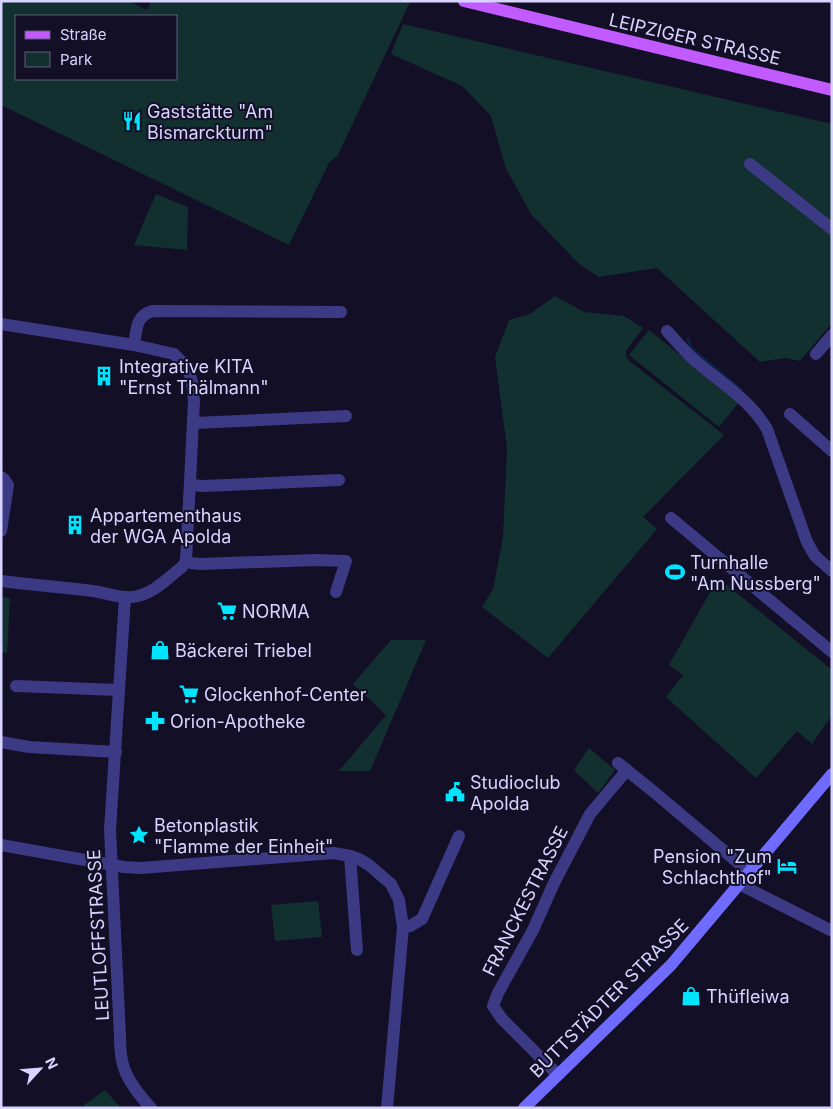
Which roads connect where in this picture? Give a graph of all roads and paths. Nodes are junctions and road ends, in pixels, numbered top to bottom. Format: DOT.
graph roads {
  1 [pos="464,1"];
  2 [pos="832,90"];
  3 [pos="750,164"];
  4 [pos="832,229"];
  5 [pos="340,312"];
  6 [pos="1,324"];
  7 [pos="667,332"];
  8 [pos="832,335"];
  9 [pos="134,345"];
  10 [pos="816,354"];
  11 [pos="790,414"];
  12 [pos="346,416"];
  13 [pos="194,423"];
  14 [pos="832,451"];
  15 [pos="1,477"];
  16 [pos="338,480"];
  17 [pos="190,485"];
  18 [pos="671,518"];
  19 [pos="1,531"];
  20 [pos="186,561"];
  21 [pos="832,572"];
  22 [pos="1,581"];
  23 [pos="336,592"];
  24 [pos="125,597"];
  25 [pos="832,652"];
  26 [pos="16,686"];
  27 [pos="118,690"];
  28 [pos="1,742"];
  29 [pos="116,752"];
  30 [pos="832,774"];
  31 [pos="459,836"];
  32 [pos="1,845"];
  33 [pos="350,856"];
  34 [pos="111,864"];
  35 [pos="749,872"];
  36 [pos="739,884"];
  37 [pos="403,926"];
  38 [pos="832,931"];
  39 [pos="357,950"];
  40 [pos="558,1075"];
  41 [pos="151,1108"];
  42 [pos="387,1108"];
  43 [pos="524,1108"];
  1 -- 2 [label="main road, LEIPZIGER STRASSE"];
  3 -- 4 [label="street"];
  5 -- 9 [label="street"];
  6 -- 9 [label="street"];
  7 -- 21 [label="street"];
  8 -- 10 [label="street"];
  9 -- 13 [label="street"];
  11 -- 14 [label="street"];
  12 -- 13 [label="street"];
  13 -- 17 [label="street"];
  15 -- 19 [label="street"];
  16 -- 17 [label="street"];
  17 -- 20 [label="street"];
  18 -- 25 [label="street"];
  20 -- 23 [label="street"];
  20 -- 24 [label="street"];
  22 -- 24 [label="street"];
  24 -- 27 [label="street, LEUTLOFFSTRASSE"];
  26 -- 27 [label="street"];
  27 -- 29 [label="street, LEUTLOFFSTRASSE"];
  28 -- 29 [label="street"];
  29 -- 34 [label="street, LEUTLOFFSTRASSE"];
  30 -- 35 [label="street, BUTTSTÄDTER STRASSE"];
  31 -- 37 [label="street"];
  32 -- 34 [label="street"];
  33 -- 34 [label="street"];
  33 -- 37 [label="street"];
  33 -- 39 [label="street"];
  34 -- 41 [label="street, LEUTLOFFSTRASSE"];
  35 -- 36 [label="street, BUTTSTÄDTER STRASSE"];
  35 -- 40 [label="street, FRANCKESTRASSE"];
  36 -- 38 [label="street"];
  36 -- 40 [label="street, BUTTSTÄDTER STRASSE"];
  37 -- 42 [label="street"];
  40 -- 43 [label="street, BUTTSTÄDTER STRASSE"];
}
